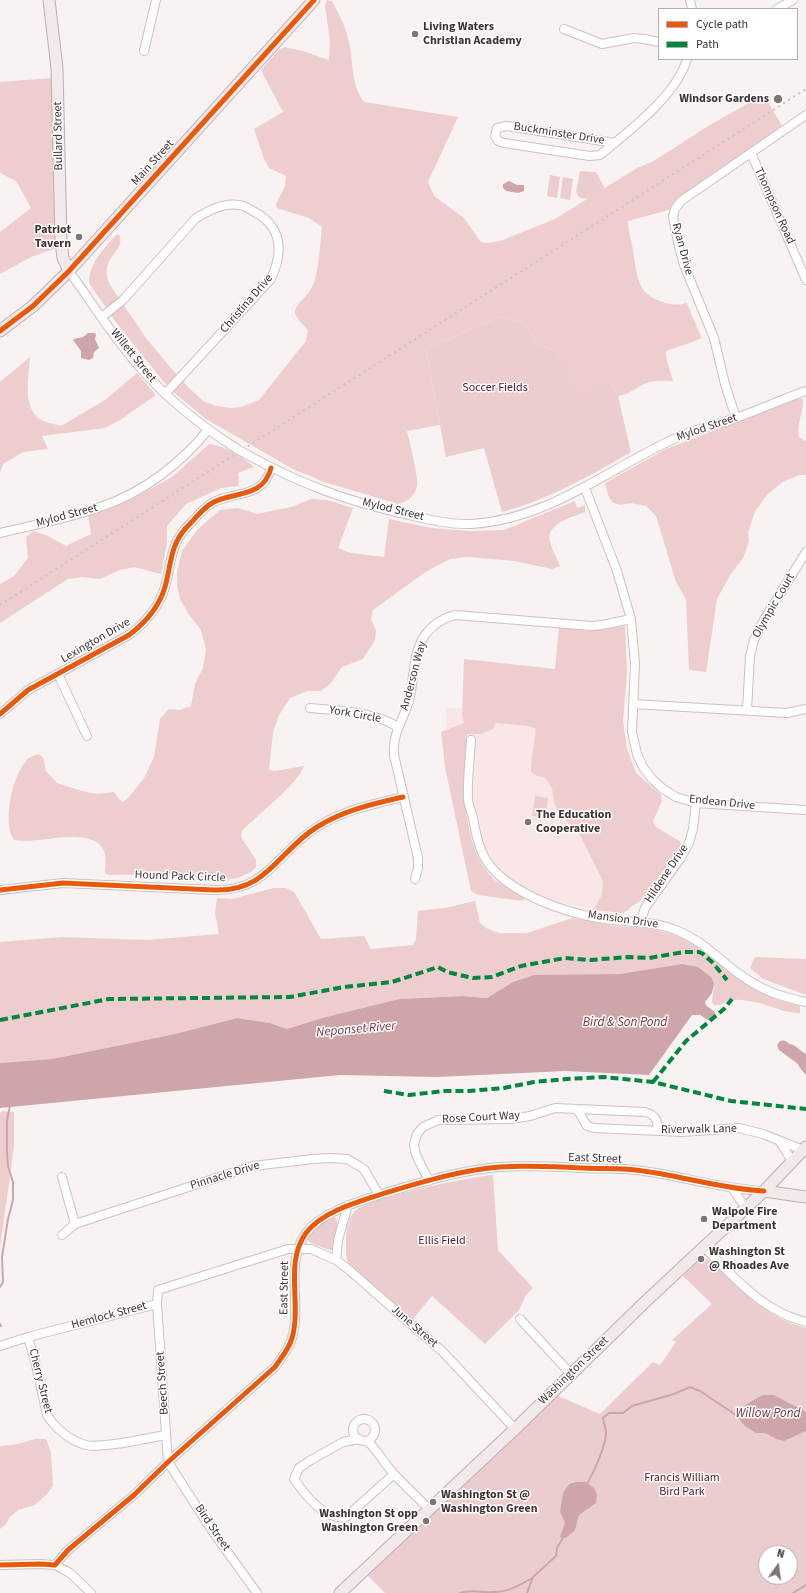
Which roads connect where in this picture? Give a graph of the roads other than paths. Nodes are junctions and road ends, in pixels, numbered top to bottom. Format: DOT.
graph roads {
  1 [pos="49,0"];
  2 [pos="156,0"];
  3 [pos="314,0"];
  4 [pos="793,0"];
  5 [pos="779,8"];
  6 [pos="564,29"];
  7 [pos="658,42"];
  8 [pos="144,51"];
  9 [pos="688,60"];
  10 [pos="806,115"];
  11 [pos="615,143"];
  12 [pos="751,153"];
  13 [pos="69,271"];
  14 [pos="806,280"];
  15 [pos="102,317"];
  16 [pos="0,331"];
  17 [pos="806,391"];
  18 [pos="165,394"];
  19 [pos="736,418"];
  20 [pos="208,430"];
  21 [pos="271,468"];
  22 [pos="585,488"];
  23 [pos="0,533"];
  24 [pos="806,552"];
  25 [pos="631,619"];
  26 [pos="58,674"];
  27 [pos="633,704"];
  28 [pos="310,708"];
  29 [pos="747,710"];
  30 [pos="806,710"];
  31 [pos="0,714"];
  32 [pos="398,727"];
  33 [pos="87,736"];
  34 [pos="471,740"];
  35 [pos="403,797"];
  36 [pos="696,803"];
  37 [pos="806,810"];
  38 [pos="415,879"];
  39 [pos="0,890"];
  40 [pos="641,921"];
  41 [pos="806,1002"];
  42 [pos="577,1109"];
  43 [pos="659,1131"];
  44 [pos="780,1142"];
  45 [pos="804,1149"];
  46 [pos="792,1161"];
  47 [pos="62,1177"];
  48 [pos="429,1181"];
  49 [pos="732,1188"];
  50 [pos="764,1191"];
  51 [pos="379,1195"];
  52 [pos="806,1197"];
  53 [pos="348,1205"];
  54 [pos="746,1208"];
  55 [pos="75,1224"];
  56 [pos="62,1235"];
  57 [pos="704,1247"];
  58 [pos="297,1249"];
  59 [pos="336,1260"];
  60 [pos="157,1304"];
  61 [pos="520,1319"];
  62 [pos="806,1322"];
  63 [pos="28,1337"];
  64 [pos="0,1346"];
  65 [pos="571,1374"];
  66 [pos="516,1429"];
  67 [pos="166,1435"];
  68 [pos="358,1439"];
  69 [pos="367,1441"];
  70 [pos="168,1462"];
  71 [pos="394,1474"];
  72 [pos="430,1510"];
  73 [pos="0,1565"];
  74 [pos="55,1566"];
  75 [pos="92,1593"];
  76 [pos="257,1593"];
  77 [pos="340,1593"];
  1 -- 13 [label="main road, Bullard Street"];
  2 -- 8 [label="street"];
  3 -- 13 [label="main road, Main Street"];
  4 -- 5 [label="street"];
  6 -- 7 [label="street"];
  9 -- 11 [label="street, Buckminster Drive"];
  10 -- 12 [label="street, Ryan Drive"];
  11 -- 11 [label="street, Buckminster Drive"];
  12 -- 14 [label="street, Thompson Road"];
  12 -- 19 [label="street, Ryan Drive"];
  13 -- 15 [label="street, Willett Street"];
  13 -- 16 [label="main road, Main Street"];
  15 -- 18 [label="street, Willett Street"];
  15 -- 18 [label="street, Christina Drive"];
  17 -- 19 [label="street, Mylod Street"];
  18 -- 20 [label="street, Willett Street"];
  19 -- 22 [label="street, Mylod Street"];
  20 -- 21 [label="street, Mylod Street, bridge"];
  20 -- 23 [label="street, Mylod Street"];
  21 -- 22 [label="street, Mylod Street"];
  21 -- 26 [label="street, Lexington Drive"];
  22 -- 25 [label="street, Endean Drive"];
  24 -- 29 [label="street, Olympic Court"];
  25 -- 27 [label="street, Endean Drive"];
  25 -- 32 [label="street, Anderson Way"];
  26 -- 31 [label="street, Lexington Drive"];
  26 -- 33 [label="street"];
  27 -- 29 [label="street"];
  27 -- 36 [label="street, Endean Drive"];
  28 -- 32 [label="street, York Circle"];
  29 -- 30 [label="street"];
  32 -- 35 [label="street, Anderson Way"];
  34 -- 40 [label="street, Mansion Drive"];
  35 -- 38 [label="street, Anderson Way"];
  35 -- 39 [label="street, Hound Pack Circle"];
  36 -- 37 [label="street, Endean Drive"];
  36 -- 40 [label="street, Hildene Drive"];
  40 -- 41 [label="street, Mansion Drive"];
  42 -- 43 [label="street, Riverwalk Lane"];
  42 -- 43 [label="street, Rose Court Way"];
  42 -- 48 [label="street, Rose Court Way"];
  43 -- 44 [label="street, Riverwalk Lane"];
  44 -- 45 [label="street, Riverwalk Lane"];
  44 -- 46 [label="street"];
  45 -- 46 [label="main road, Washington Street"];
  46 -- 50 [label="main road, Washington Street"];
  47 -- 55 [label="street"];
  48 -- 49 [label="street, East Street"];
  48 -- 51 [label="street, East Street"];
  49 -- 50 [label="street, East Street"];
  49 -- 54 [label="street"];
  50 -- 52 [label="main road"];
  50 -- 54 [label="main road, Washington Street"];
  51 -- 53 [label="street, East Street"];
  51 -- 55 [label="street, Pinnacle Drive"];
  53 -- 58 [label="street, East Street"];
  53 -- 59 [label="street"];
  54 -- 57 [label="main road, Washington Street"];
  55 -- 56 [label="street, Pinnacle Drive"];
  57 -- 62 [label="street"];
  57 -- 65 [label="main road, Washington Street"];
  58 -- 59 [label="street, June Street"];
  58 -- 60 [label="street, Hemlock Street"];
  58 -- 70 [label="street, East Street"];
  59 -- 66 [label="street, June Street"];
  60 -- 63 [label="street, Hemlock Street"];
  60 -- 67 [label="street, Beech Street"];
  61 -- 65 [label="street"];
  63 -- 64 [label="street, Hemlock Street"];
  63 -- 67 [label="street, Cherry Street"];
  65 -- 66 [label="main road, Washington Street"];
  66 -- 72 [label="main road, Washington Street"];
  67 -- 70 [label="street, Beech Street"];
  68 -- 69 [label="street"];
  68 -- 69 [label="street"];
  68 -- 71 [label="street"];
  69 -- 71 [label="street"];
  70 -- 74 [label="street, East Street"];
  70 -- 76 [label="street, Bird Street"];
  71 -- 72 [label="street"];
  72 -- 77 [label="main road, Washington Street"];
  73 -- 74 [label="street"];
  74 -- 75 [label="street"];
}
